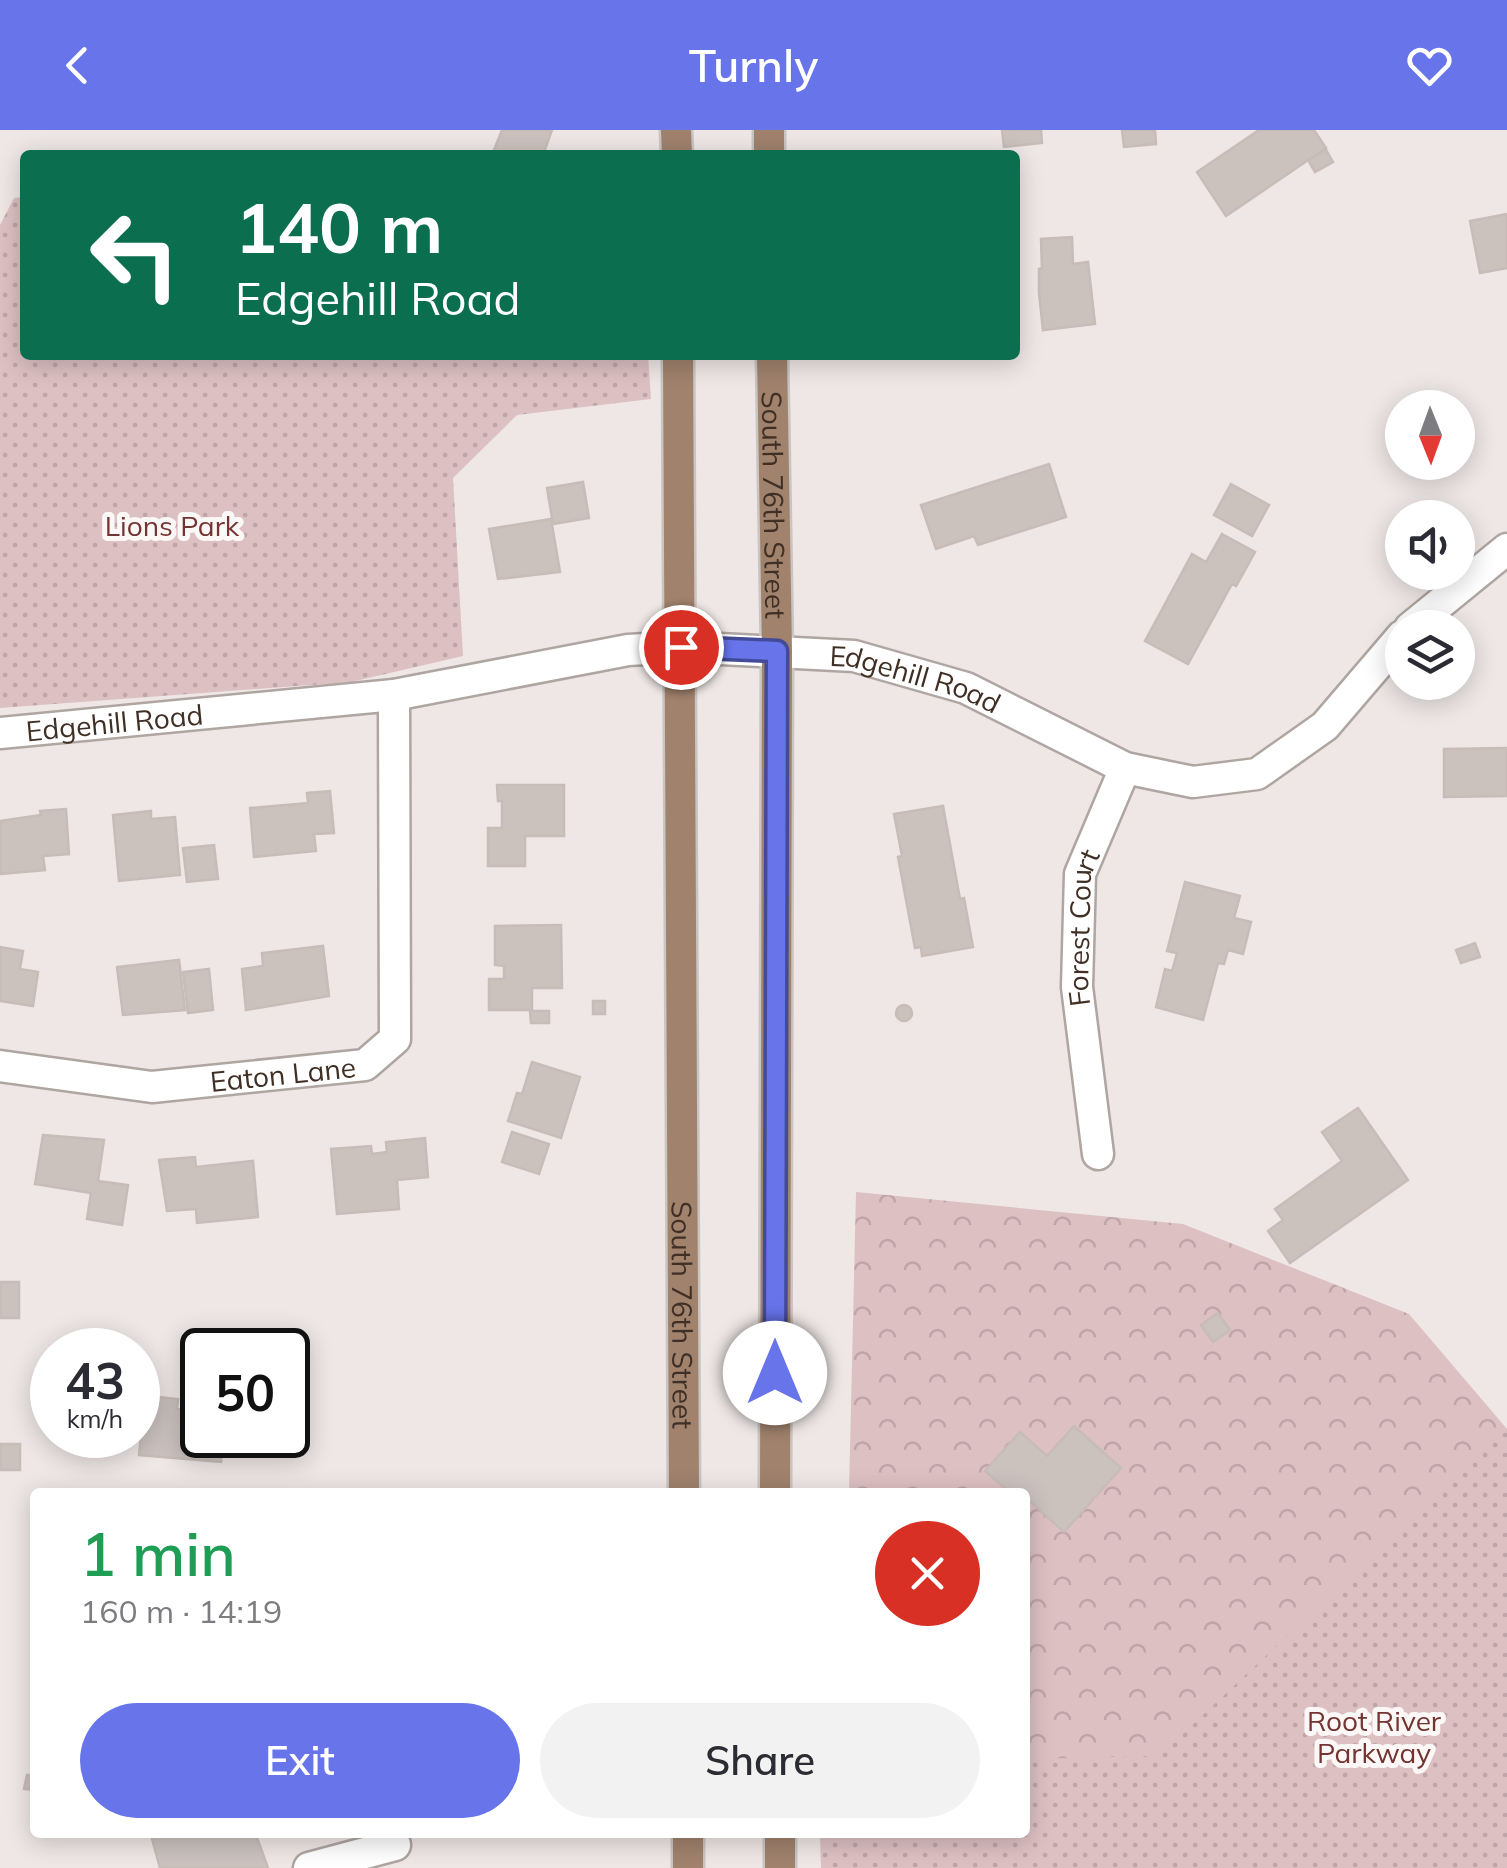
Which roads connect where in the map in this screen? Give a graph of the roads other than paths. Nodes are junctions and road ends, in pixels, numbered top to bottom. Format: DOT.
graph roads {
  1 [pos="678,360"];
  2 [pos="772,360"];
  3 [pos="1507,549"];
  4 [pos="1432,610"];
  5 [pos="681,647"];
  6 [pos="777,651"];
  7 [pos="1385,656"];
  8 [pos="394,694"];
  9 [pos="0,733"];
  10 [pos="1125,768"];
  11 [pos="0,1066"];
  12 [pos="1098,1154"];
  13 [pos="684,1488"];
  14 [pos="775,1488"];
  15 [pos="393,1838"];
  16 [pos="688,1838"];
  17 [pos="780,1838"];
  18 [pos="308,1868"];
  19 [pos="688,1868"];
  20 [pos="780,1868"];
  1 -- 5 [label="main road, South 76th Street"];
  2 -- 6 [label="main road, South 76th Street"];
  3 -- 4 [label="street"];
  5 -- 6 [label="street, Edgehill Road"];
  5 -- 8 [label="street, Edgehill Road"];
  5 -- 13 [label="main road, South 76th Street"];
  6 -- 10 [label="street, Edgehill Road"];
  6 -- 14 [label="main road, South 76th Street"];
  7 -- 10 [label="street, Edgehill Road"];
  8 -- 9 [label="street, Edgehill Road"];
  8 -- 11 [label="street, Eaton Lane"];
  10 -- 12 [label="street, Forest Court"];
  15 -- 18 [label="street"];
  16 -- 19 [label="main road"];
  17 -- 20 [label="main road"];
}
